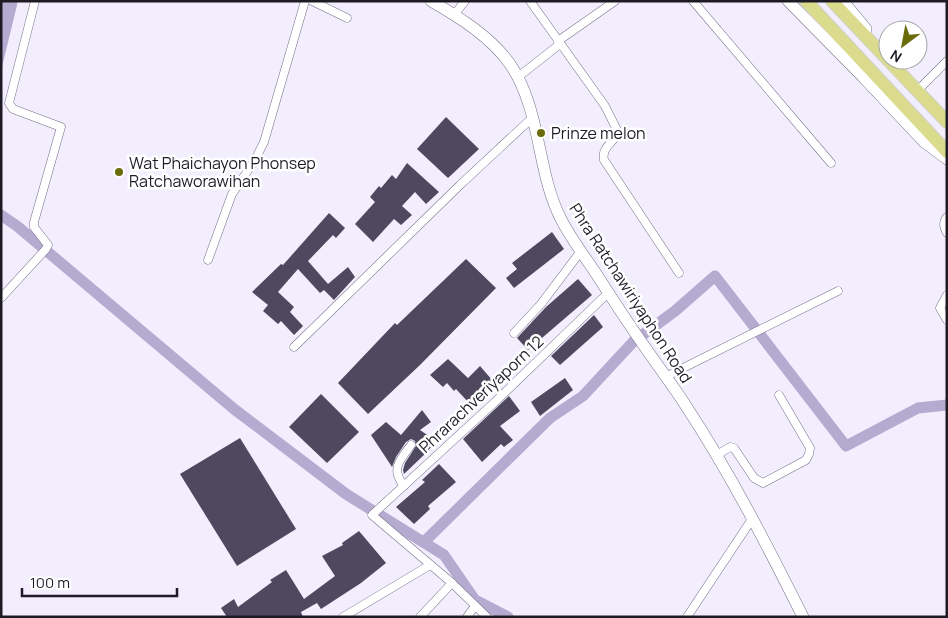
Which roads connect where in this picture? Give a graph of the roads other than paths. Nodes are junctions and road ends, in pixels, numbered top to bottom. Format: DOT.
graph roads {
  1 [pos="35,1"];
  2 [pos="306,1"];
  3 [pos="312,1"];
  4 [pos="431,1"];
  5 [pos="465,1"];
  6 [pos="530,1"];
  7 [pos="615,1"];
  8 [pos="693,1"];
  9 [pos="788,1"];
  10 [pos="806,1"];
  11 [pos="832,1"];
  12 [pos="843,1"];
  13 [pos="454,15"];
  14 [pos="347,18"];
  15 [pos="559,42"];
  16 [pos="878,45"];
  17 [pos="947,61"];
  18 [pos="899,70"];
  19 [pos="518,77"];
  20 [pos="913,87"];
  21 [pos="532,118"];
  22 [pos="947,122"];
  23 [pos="947,152"];
  24 [pos="947,159"];
  25 [pos="831,163"];
  26 [pos="947,217"];
  27 [pos="947,233"];
  28 [pos="581,251"];
  29 [pos="208,260"];
  30 [pos="679,272"];
  31 [pos="838,291"];
  32 [pos="608,293"];
  33 [pos="947,295"];
  34 [pos="1,298"];
  35 [pos="947,320"];
  36 [pos="514,333"];
  37 [pos="294,347"];
  38 [pos="665,377"];
  39 [pos="779,395"];
  40 [pos="411,446"];
  41 [pos="717,455"];
  42 [pos="404,486"];
  43 [pos="752,519"];
  44 [pos="430,565"];
  45 [pos="452,583"];
  46 [pos="475,606"];
  47 [pos="801,615"];
  48 [pos="343,617"];
  49 [pos="420,617"];
  50 [pos="467,617"];
  51 [pos="487,617"];
  52 [pos="687,617"];
  1 -- 34 [label="street"];
  2 -- 29 [label="street"];
  3 -- 14 [label="street"];
  4 -- 13 [label="main road, Phra Ratchawiriyaphon Road"];
  5 -- 13 [label="street"];
  6 -- 15 [label="street"];
  7 -- 15 [label="street"];
  8 -- 25 [label="street"];
  9 -- 24 [label="main road"];
  10 -- 23 [label="main road"];
  11 -- 20 [label="main road"];
  12 -- 16 [label="main road"];
  13 -- 19 [label="main road, Phra Ratchawiriyaphon Road"];
  15 -- 19 [label="street"];
  15 -- 30 [label="street"];
  17 -- 20 [label="street"];
  18 -- 20 [label="main road"];
  19 -- 21 [label="main road, Phra Ratchawiriyaphon Road"];
  20 -- 22 [label="main road"];
  21 -- 28 [label="main road, Phra Ratchawiriyaphon Road"];
  21 -- 37 [label="street"];
  26 -- 27 [label="street"];
  28 -- 32 [label="main road, Phra Ratchawiriyaphon Road"];
  28 -- 36 [label="street"];
  31 -- 38 [label="street"];
  32 -- 38 [label="main road, Phra Ratchawiriyaphon Road"];
  32 -- 42 [label="street, Phrarachveriyaporn 12"];
  33 -- 35 [label="street"];
  38 -- 41 [label="main road, Phra Ratchawiriyaphon Road"];
  39 -- 41 [label="street"];
  40 -- 42 [label="street"];
  41 -- 43 [label="main road, Phra Ratchawiriyaphon Road"];
  42 -- 44 [label="street, Phrarachveriyaporn 12"];
  43 -- 47 [label="main road, Phra Ratchawiriyaphon Road"];
  43 -- 52 [label="street"];
  44 -- 45 [label="street"];
  44 -- 48 [label="street"];
  45 -- 46 [label="street"];
  45 -- 49 [label="street"];
  46 -- 50 [label="street"];
  46 -- 51 [label="street"];
}
